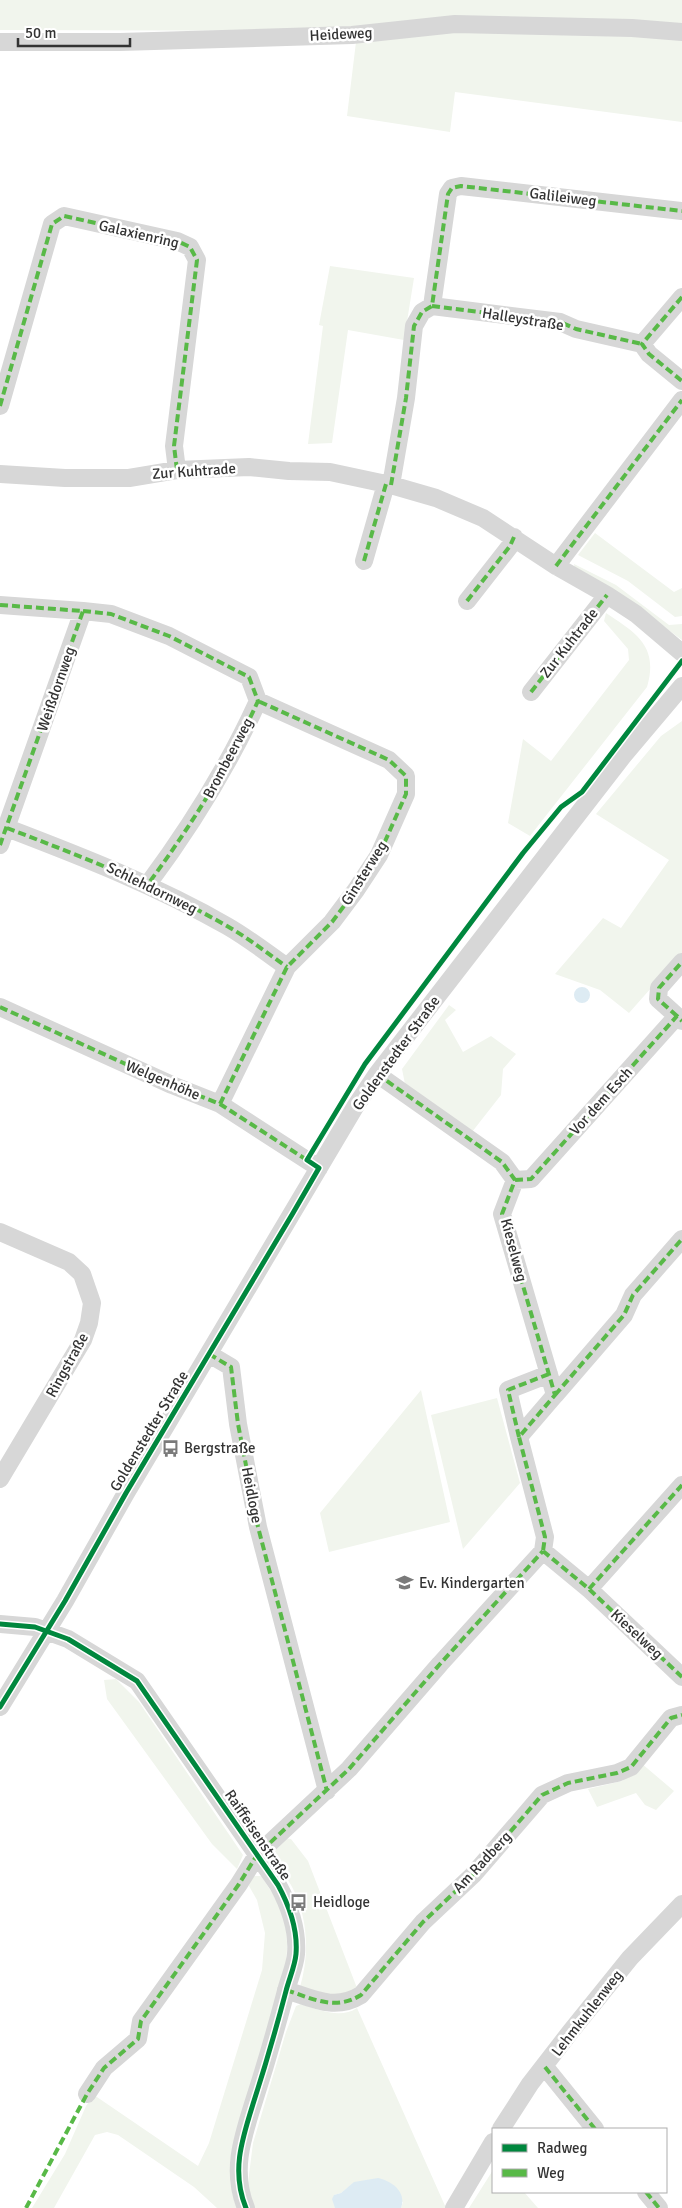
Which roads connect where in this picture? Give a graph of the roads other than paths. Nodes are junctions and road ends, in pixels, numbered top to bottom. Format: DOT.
graph roads {
  1 [pos="682,32"];
  2 [pos="0,42"];
  3 [pos="682,211"];
  4 [pos="682,297"];
  5 [pos="432,306"];
  6 [pos="642,344"];
  7 [pos="682,381"];
  8 [pos="682,400"];
  9 [pos="0,406"];
  10 [pos="177,470"];
  11 [pos="0,474"];
  12 [pos="389,484"];
  13 [pos="514,537"];
  14 [pos="364,561"];
  15 [pos="556,566"];
  16 [pos="607,594"];
  17 [pos="466,601"];
  18 [pos="0,605"];
  19 [pos="83,611"];
  20 [pos="682,653"];
  21 [pos="682,686"];
  22 [pos="531,692"];
  23 [pos="258,701"];
  24 [pos="7,828"];
  25 [pos="0,845"];
  26 [pos="148,884"];
  27 [pos="682,962"];
  28 [pos="287,967"];
  29 [pos="0,1007"];
  30 [pos="679,1018"];
  31 [pos="377,1074"];
  32 [pos="220,1104"];
  33 [pos="319,1168"];
  34 [pos="515,1180"];
  35 [pos="0,1232"];
  36 [pos="682,1239"];
  37 [pos="210,1354"];
  38 [pos="550,1374"];
  39 [pos="555,1395"];
  40 [pos="519,1438"];
  41 [pos="2,1469"];
  42 [pos="682,1485"];
  43 [pos="543,1551"];
  44 [pos="589,1589"];
  45 [pos="0,1624"];
  46 [pos="47,1631"];
  47 [pos="682,1677"];
  48 [pos="0,1707"];
  49 [pos="682,1715"];
  50 [pos="327,1791"];
  51 [pos="256,1855"];
  52 [pos="682,1904"];
  53 [pos="286,1990"];
  54 [pos="545,2067"];
  55 [pos="87,2094"];
  56 [pos="501,2128"];
  57 [pos="594,2128"];
  58 [pos="492,2144"];
  59 [pos="647,2193"];
  60 [pos="246,2208"];
  61 [pos="454,2208"];
  62 [pos="659,2208"];
  1 -- 2 [label="street, Heideweg"];
  3 -- 5 [label="street, Galileiweg"];
  4 -- 6 [label="street"];
  5 -- 6 [label="street, Halleystraße"];
  5 -- 12 [label="street"];
  6 -- 7 [label="street"];
  8 -- 15 [label="street"];
  9 -- 10 [label="street, Galaxienring"];
  10 -- 11 [label="street, Zur Kuhtrade"];
  10 -- 12 [label="street, Zur Kuhtrade"];
  12 -- 13 [label="street, Zur Kuhtrade"];
  12 -- 14 [label="street"];
  13 -- 15 [label="street, Zur Kuhtrade"];
  13 -- 17 [label="street"];
  15 -- 16 [label="street, Zur Kuhtrade"];
  16 -- 20 [label="street, Zur Kuhtrade"];
  16 -- 22 [label="street, Zur Kuhtrade"];
  18 -- 19 [label="street"];
  19 -- 23 [label="street, Brombeerweg"];
  19 -- 24 [label="street, Weißdornweg"];
  21 -- 31 [label="street, Goldenstedter Straße"];
  23 -- 26 [label="street, Brombeerweg"];
  23 -- 28 [label="street, Ginsterweg"];
  24 -- 25 [label="street, Weißdornweg"];
  24 -- 26 [label="street, Schlehdornweg"];
  26 -- 28 [label="street, Schlehdornweg"];
  27 -- 30 [label="street"];
  28 -- 32 [label="street, Ginsterweg"];
  29 -- 32 [label="street, Welgenhöhe"];
  30 -- 34 [label="street, Vor dem Esch"];
  31 -- 33 [label="street, Goldenstedter Straße"];
  31 -- 34 [label="street"];
  32 -- 33 [label="street, Welgenhöhe"];
  33 -- 37 [label="street, Goldenstedter Straße"];
  34 -- 38 [label="street, Kieselweg"];
  35 -- 41 [label="street, Ringstraße"];
  36 -- 39 [label="street"];
  37 -- 46 [label="street, Goldenstedter Straße"];
  37 -- 50 [label="street, Heidloge"];
  38 -- 39 [label="street, Kieselweg"];
  38 -- 40 [label="street"];
  39 -- 40 [label="street"];
  40 -- 43 [label="street"];
  42 -- 44 [label="street"];
  43 -- 44 [label="street, Kieselweg"];
  43 -- 50 [label="street"];
  44 -- 47 [label="street, Kieselweg"];
  45 -- 46 [label="street"];
  46 -- 48 [label="street, Goldenstedter Straße"];
  46 -- 51 [label="street, Raiffeisenstraße"];
  49 -- 53 [label="street, Am Radberg"];
  50 -- 51 [label="street"];
  51 -- 53 [label="street, Raiffeisenstraße"];
  51 -- 55 [label="street"];
  52 -- 54 [label="street, Lehmkuhlenweg"];
  53 -- 60 [label="street, Raiffeisenstraße"];
  54 -- 56 [label="street, Lehmkuhlenweg"];
  54 -- 57 [label="street"];
  58 -- 61 [label="street"];
  59 -- 62 [label="street"];
}
